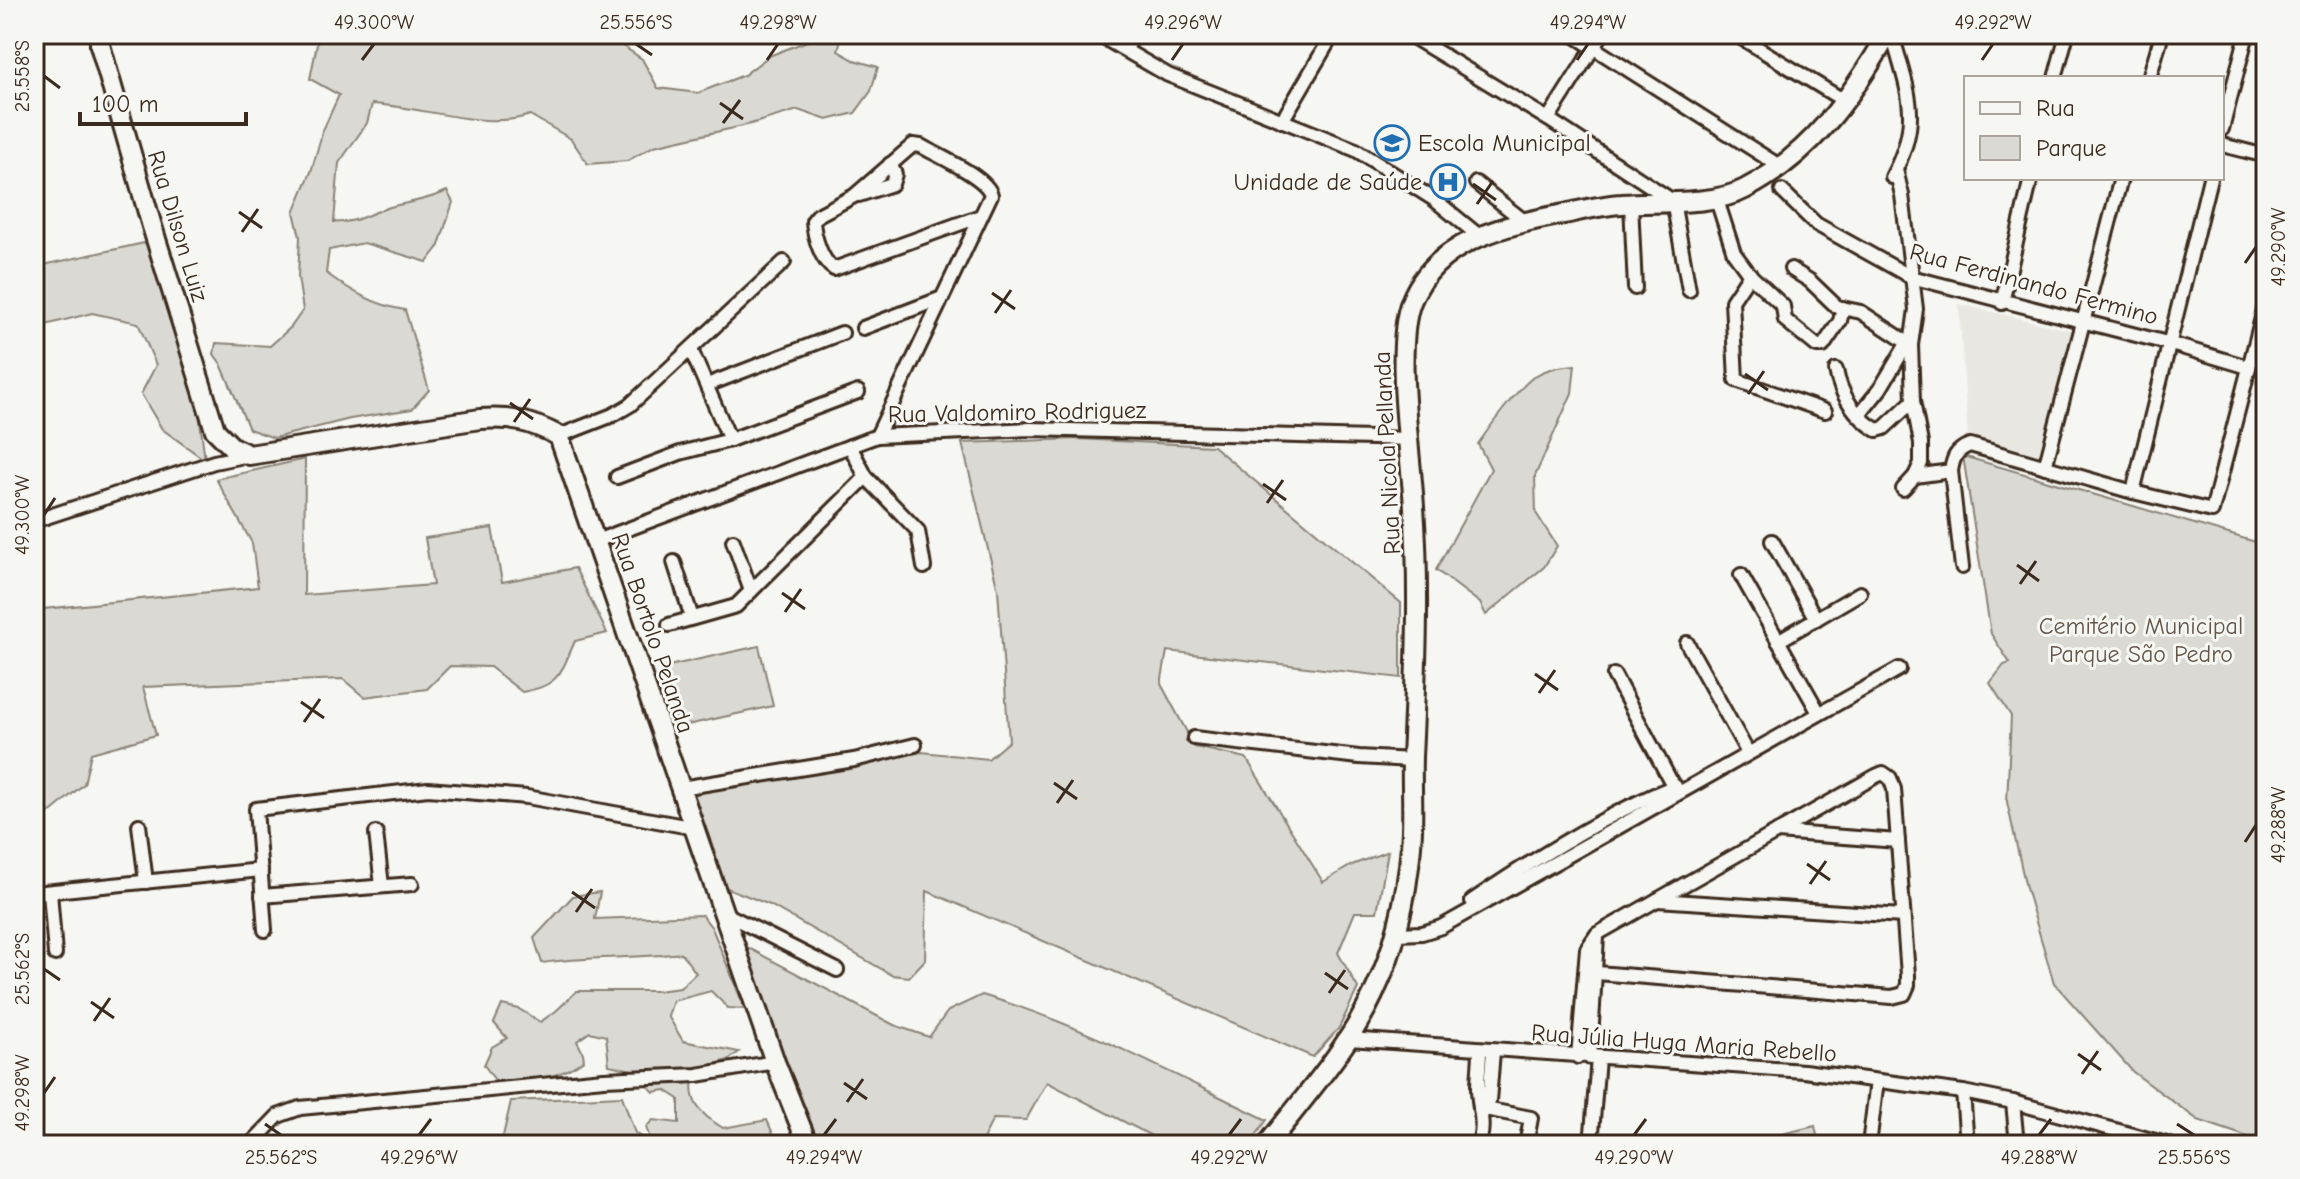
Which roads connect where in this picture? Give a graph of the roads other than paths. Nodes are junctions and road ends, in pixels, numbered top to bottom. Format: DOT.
graph roads {
  1 [pos="100,34"];
  2 [pos="1097,34"];
  3 [pos="1133,34"];
  4 [pos="1333,34"];
  5 [pos="1408,34"];
  6 [pos="1572,34"];
  7 [pos="1602,34"];
  8 [pos="1735,34"];
  9 [pos="1890,34"];
  10 [pos="2067,34"];
  11 [pos="2162,34"];
  12 [pos="2247,34"];
  13 [pos="1593,48"];
  14 [pos="1126,50"];
  15 [pos="2056,76"];
  16 [pos="2150,76"];
  17 [pos="1846,102"];
  18 [pos="1548,119"];
  19 [pos="1282,121"];
  20 [pos="2224,121"];
  21 [pos="2224,146"];
  22 [pos="2266,156"];
  23 [pos="1781,167"];
  24 [pos="2031,180"];
  25 [pos="2120,180"];
  26 [pos="2210,180"];
  27 [pos="1476,183"];
  28 [pos="1782,191"];
  29 [pos="1716,197"];
  30 [pos="1673,201"];
  31 [pos="1631,203"];
  32 [pos="978,217"];
  33 [pos="1524,221"];
  34 [pos="1479,236"];
  35 [pos="784,262"];
  36 [pos="1791,269"];
  37 [pos="1750,274"];
  38 [pos="1911,277"];
  39 [pos="1635,288"];
  40 [pos="1689,290"];
  41 [pos="942,298"];
  42 [pos="2266,302"];
  43 [pos="2002,303"];
  44 [pos="1843,308"];
  45 [pos="2085,322"];
  46 [pos="863,328"];
  47 [pos="842,333"];
  48 [pos="1910,343"];
  49 [pos="2171,344"];
  50 [pos="691,350"];
  51 [pos="2248,367"];
  52 [pos="1836,370"];
  53 [pos="707,385"];
  54 [pos="858,392"];
  55 [pos="1913,401"];
  56 [pos="1825,411"];
  57 [pos="1859,415"];
  58 [pos="215,430"];
  59 [pos="559,436"];
  60 [pos="877,436"];
  61 [pos="1410,439"];
  62 [pos="730,440"];
  63 [pos="850,446"];
  64 [pos="249,455"];
  65 [pos="214,462"];
  66 [pos="2045,467"];
  67 [pos="1951,471"];
  68 [pos="1915,476"];
  69 [pos="617,477"];
  70 [pos="866,477"];
  71 [pos="1903,489"];
  72 [pos="2133,492"];
  73 [pos="34,521"];
  74 [pos="596,541"];
  75 [pos="733,541"];
  76 [pos="1772,541"];
  77 [pos="674,562"];
  78 [pos="924,567"];
  79 [pos="1962,567"];
  80 [pos="1741,575"];
  81 [pos="751,591"];
  82 [pos="1860,593"];
  83 [pos="692,618"];
  84 [pos="1816,619"];
  85 [pos="669,625"];
  86 [pos="1778,641"];
  87 [pos="1687,643"];
  88 [pos="1899,669"];
  89 [pos="1614,675"];
  90 [pos="1819,713"];
  91 [pos="1194,738"];
  92 [pos="915,745"];
  93 [pos="1748,753"];
  94 [pos="1412,760"];
  95 [pos="681,788"];
  96 [pos="1676,790"];
  97 [pos="139,825"];
  98 [pos="695,828"];
  99 [pos="1777,832"];
  100 [pos="376,833"];
  101 [pos="1898,841"];
  102 [pos="261,870"];
  103 [pos="146,882"];
  104 [pos="412,884"];
  105 [pos="382,886"];
  106 [pos="50,892"];
  107 [pos="34,893"];
  108 [pos="262,896"];
  109 [pos="1657,900"];
  110 [pos="724,913"];
  111 [pos="1903,916"];
  112 [pos="265,930"];
  113 [pos="1397,934"];
  114 [pos="55,954"];
  115 [pos="837,970"];
  116 [pos="1590,972"];
  117 [pos="1349,1039"];
  118 [pos="1487,1050"];
  119 [pos="1589,1057"];
  120 [pos="775,1062"];
  121 [pos="1877,1081"];
  122 [pos="1963,1092"];
  123 [pos="2013,1102"];
  124 [pos="1482,1110"];
  125 [pos="250,1145"];
  126 [pos="808,1145"];
  127 [pos="1267,1145"];
  128 [pos="1477,1145"];
  129 [pos="1526,1145"];
  130 [pos="1591,1145"];
  131 [pos="1869,1145"];
  132 [pos="1967,1145"];
  133 [pos="2017,1145"];
  134 [pos="2170,1145"];
  1 -- 58 [label="street, Rua Dilson Luiz"];
  2 -- 14 [label="street"];
  3 -- 14 [label="street"];
  4 -- 19 [label="street"];
  5 -- 18 [label="street"];
  6 -- 13 [label="street"];
  7 -- 13 [label="street"];
  8 -- 17 [label="street"];
  9 -- 17 [label="street, Rua Nicola Pellanda"];
  9 -- 38 [label="street"];
  10 -- 15 [label="street"];
  11 -- 16 [label="street"];
  12 -- 20 [label="street"];
  13 -- 18 [label="street"];
  13 -- 23 [label="street"];
  14 -- 19 [label="street"];
  17 -- 23 [label="street, Rua Nicola Pellanda"];
  18 -- 30 [label="street"];
  19 -- 34 [label="street"];
  21 -- 22 [label="street"];
  23 -- 29 [label="street, Rua Nicola Pellanda"];
  24 -- 43 [label="street"];
  25 -- 45 [label="street"];
  26 -- 49 [label="street"];
  27 -- 33 [label="street"];
  28 -- 38 [label="street, Rua Ferdinando Fermino"];
  29 -- 30 [label="street, Rua Nicola Pellanda"];
  29 -- 37 [label="street"];
  30 -- 31 [label="street, Rua Nicola Pellanda"];
  30 -- 40 [label="street"];
  31 -- 33 [label="street, Rua Nicola Pellanda"];
  31 -- 39 [label="street"];
  32 -- 32 [label="street"];
  32 -- 41 [label="street"];
  33 -- 34 [label="street, Rua Nicola Pellanda"];
  34 -- 61 [label="street, Rua Nicola Pellanda"];
  35 -- 50 [label="street"];
  36 -- 44 [label="street"];
  37 -- 44 [label="street"];
  37 -- 56 [label="street"];
  38 -- 43 [label="street, Rua Ferdinando Fermino"];
  38 -- 48 [label="street"];
  41 -- 46 [label="street"];
  41 -- 60 [label="street"];
  42 -- 51 [label="street"];
  43 -- 45 [label="street, Rua Ferdinando Fermino"];
  44 -- 48 [label="street"];
  45 -- 49 [label="street, Rua Ferdinando Fermino"];
  45 -- 66 [label="street"];
  47 -- 53 [label="street"];
  48 -- 55 [label="street"];
  48 -- 57 [label="street"];
  49 -- 51 [label="street, Rua Ferdinando Fermino"];
  49 -- 72 [label="street"];
  50 -- 53 [label="street"];
  50 -- 59 [label="street"];
  51 -- 72 [label="street"];
  52 -- 57 [label="street"];
  53 -- 62 [label="street"];
  54 -- 62 [label="street"];
  55 -- 57 [label="street"];
  55 -- 68 [label="street"];
  58 -- 64 [label="street"];
  58 -- 65 [label="street"];
  59 -- 64 [label="street"];
  59 -- 74 [label="street, Rua Bortolo Pelanda"];
  60 -- 61 [label="street, Rua Valdomiro Rodriguez"];
  60 -- 63 [label="street, Rua Valdomiro Rodriguez"];
  61 -- 94 [label="street, Rua Nicola Pellanda"];
  62 -- 69 [label="street"];
  63 -- 70 [label="street"];
  63 -- 74 [label="street, Rua Valdomiro Rodriguez"];
  64 -- 65 [label="street"];
  65 -- 73 [label="street"];
  66 -- 67 [label="street"];
  66 -- 72 [label="street"];
  67 -- 68 [label="street"];
  67 -- 79 [label="street"];
  68 -- 71 [label="street"];
  70 -- 78 [label="street"];
  70 -- 81 [label="street"];
  74 -- 95 [label="street, Rua Bortolo Pelanda"];
  75 -- 81 [label="street"];
  76 -- 84 [label="street"];
  77 -- 83 [label="street"];
  80 -- 86 [label="street"];
  81 -- 83 [label="street"];
  82 -- 84 [label="street"];
  83 -- 85 [label="street"];
  84 -- 86 [label="street"];
  86 -- 90 [label="street"];
  87 -- 93 [label="street"];
  88 -- 90 [label="street"];
  89 -- 96 [label="street"];
  90 -- 93 [label="street"];
  91 -- 94 [label="street"];
  92 -- 95 [label="street"];
  93 -- 96 [label="street"];
  94 -- 113 [label="street, Rua Nicola Pellanda"];
  95 -- 98 [label="street, Rua Bortolo Pelanda"];
  96 -- 113 [label="street"];
  97 -- 103 [label="street"];
  98 -- 102 [label="street"];
  98 -- 110 [label="street, Rua Bortolo Pelanda"];
  99 -- 101 [label="street"];
  99 -- 101 [label="street"];
  99 -- 109 [label="street"];
  100 -- 105 [label="street"];
  101 -- 111 [label="street"];
  102 -- 103 [label="street"];
  102 -- 108 [label="street"];
  103 -- 106 [label="street"];
  104 -- 105 [label="street"];
  105 -- 108 [label="street"];
  106 -- 107 [label="street"];
  106 -- 114 [label="street"];
  108 -- 112 [label="street"];
  109 -- 111 [label="street"];
  109 -- 116 [label="street"];
  110 -- 115 [label="street"];
  110 -- 120 [label="street, Rua Bortolo Pelanda"];
  111 -- 116 [label="street"];
  113 -- 117 [label="street, Rua Nicola Pellanda"];
  116 -- 119 [label="street"];
  117 -- 118 [label="street, Rua Júlia Huga Maria Rebello"];
  117 -- 127 [label="street, Rua Nicola Pellanda"];
  118 -- 119 [label="street, Rua Júlia Huga Maria Rebello"];
  118 -- 124 [label="street"];
  119 -- 121 [label="street, Rua Júlia Huga Maria Rebello"];
  119 -- 130 [label="street"];
  120 -- 125 [label="street"];
  120 -- 126 [label="street, Rua Bortolo Pelanda"];
  121 -- 122 [label="street, Rua Júlia Huga Maria Rebello"];
  121 -- 131 [label="street"];
  122 -- 123 [label="street, Rua Júlia Huga Maria Rebello"];
  122 -- 132 [label="street"];
  123 -- 133 [label="street"];
  123 -- 134 [label="street, Rua Júlia Huga Maria Rebello"];
  124 -- 128 [label="street"];
  124 -- 129 [label="street"];
}
